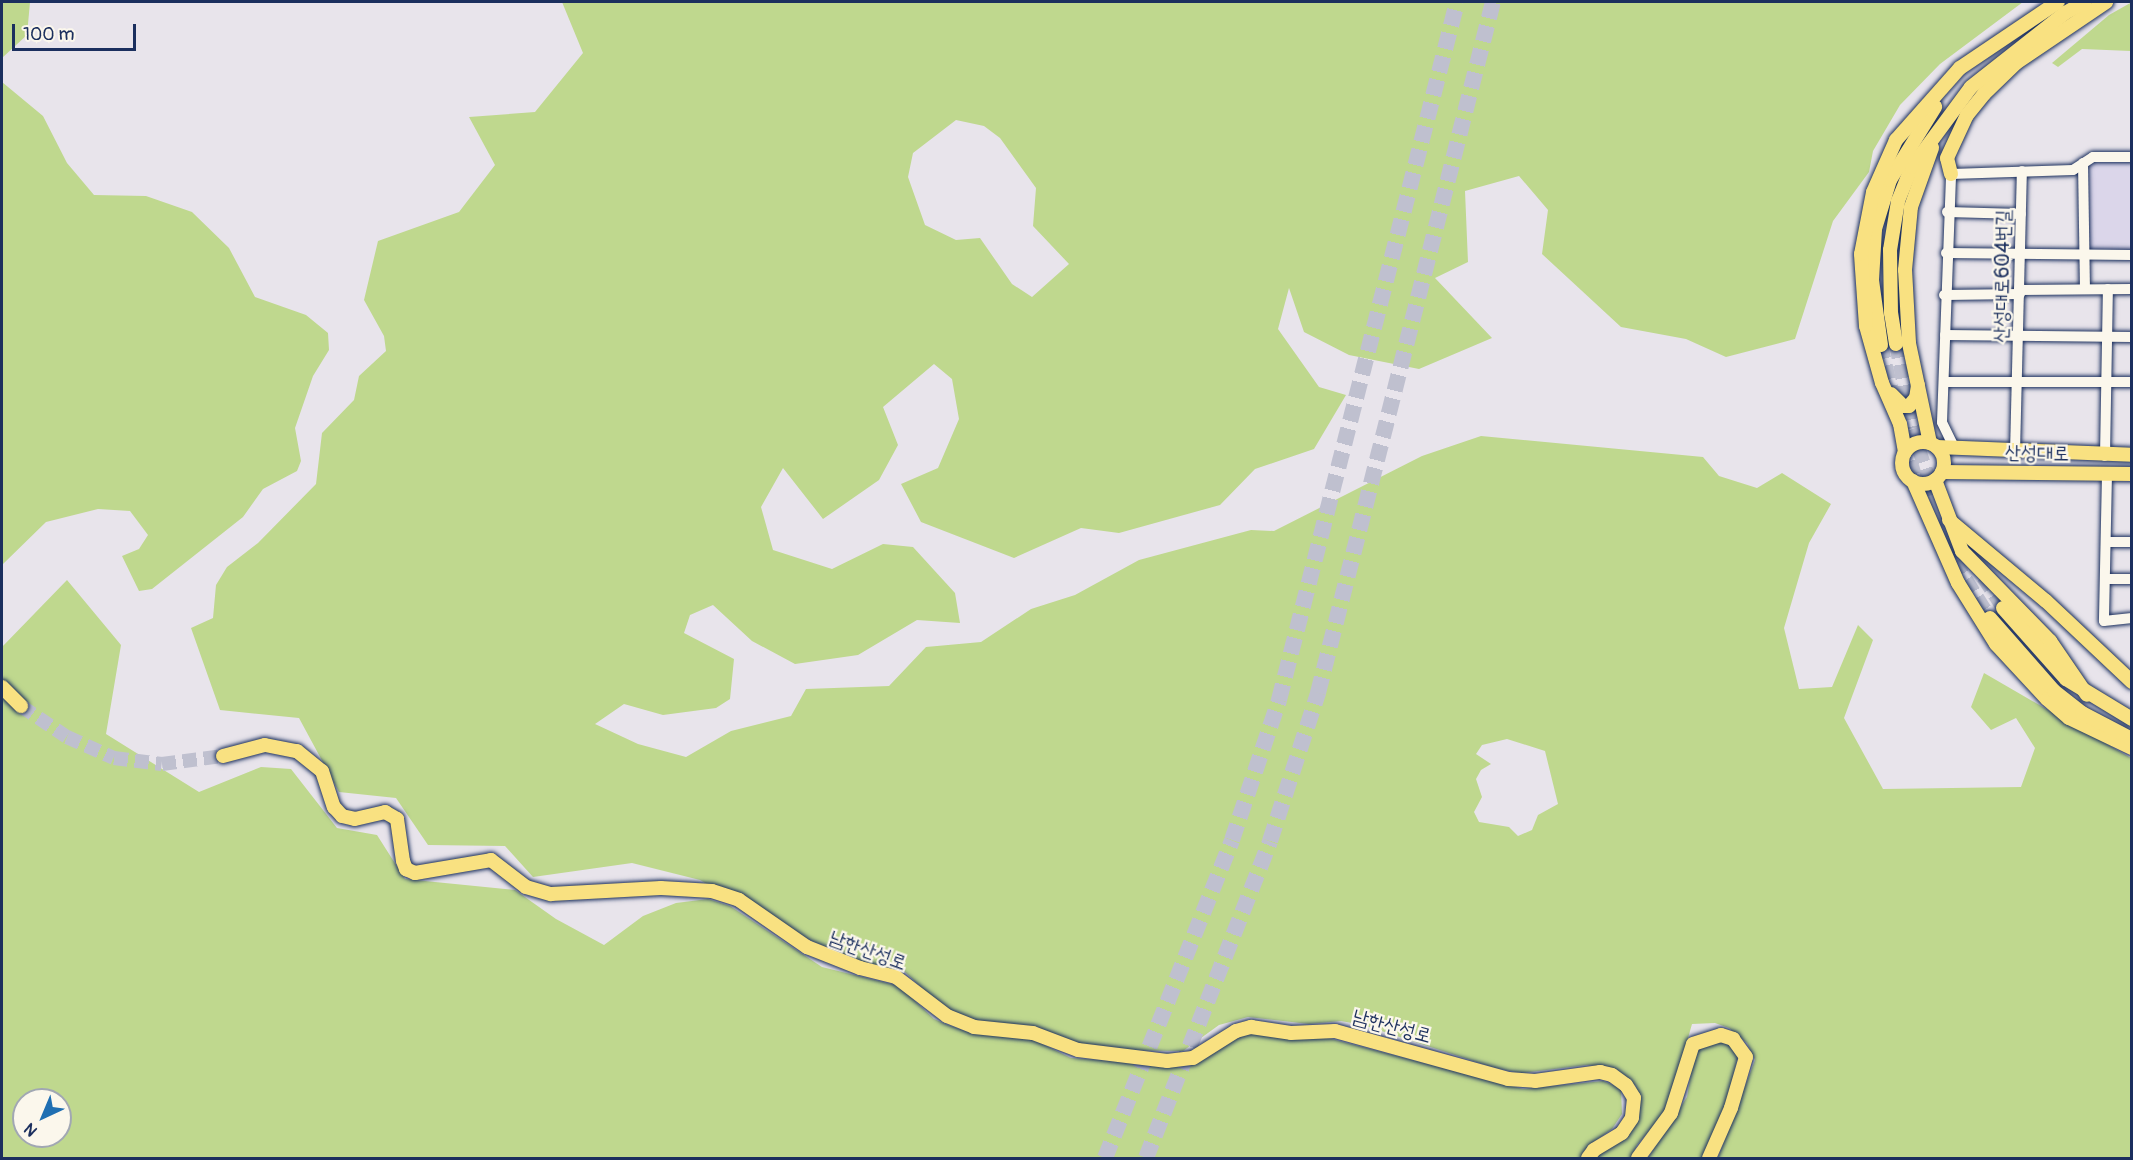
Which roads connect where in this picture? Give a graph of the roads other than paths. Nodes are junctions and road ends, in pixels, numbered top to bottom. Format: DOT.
graph roads {
  1 [pos="2058,2"];
  2 [pos="2085,2"];
  3 [pos="2106,2"];
  4 [pos="2001,39"];
  5 [pos="1944,118"];
  6 [pos="2132,157"];
  7 [pos="2083,163"];
  8 [pos="2022,171"];
  9 [pos="1950,174"];
  10 [pos="1947,212"];
  11 [pos="2021,214"];
  12 [pos="1946,253"];
  13 [pos="2084,254"];
  14 [pos="2021,255"];
  15 [pos="2132,255"];
  16 [pos="2085,288"];
  17 [pos="2108,289"];
  18 [pos="2132,289"];
  19 [pos="2020,292"];
  20 [pos="1944,295"];
  21 [pos="1945,335"];
  22 [pos="2019,336"];
  23 [pos="2106,336"];
  24 [pos="2132,337"];
  25 [pos="1896,344"];
  26 [pos="1881,345"];
  27 [pos="1918,382"];
  28 [pos="1944,382"];
  29 [pos="2019,382"];
  30 [pos="2106,382"];
  31 [pos="2132,382"];
  32 [pos="1882,383"];
  33 [pos="1933,445"];
  34 [pos="1953,445"];
  35 [pos="1905,452"];
  36 [pos="2015,453"];
  37 [pos="2132,455"];
  38 [pos="2105,456"];
  39 [pos="2107,474"];
  40 [pos="2132,474"];
  41 [pos="1939,476"];
  42 [pos="1913,481"];
  43 [pos="1947,519"];
  44 [pos="2106,542"];
  45 [pos="2132,542"];
  46 [pos="1987,575"];
  47 [pos="2106,579"];
  48 [pos="2132,579"];
  49 [pos="1961,589"];
  50 [pos="2003,608"];
  51 [pos="1990,618"];
  52 [pos="2132,618"];
  53 [pos="2132,682"];
  54 [pos="2,687"];
  55 [pos="2087,695"];
  56 [pos="21,706"];
  57 [pos="2132,719"];
  58 [pos="2132,739"];
  59 [pos="2132,748"];
  60 [pos="223,756"];
  61 [pos="1588,1158"];
  62 [pos="1638,1158"];
  63 [pos="1709,1158"];
  1 -- 4 [label="main road"];
  2 -- 5 [label="main road"];
  3 -- 9 [label="main road"];
  4 -- 26 [label="main road"];
  4 -- 32 [label="main road"];
  5 -- 25 [label="main road"];
  5 -- 27 [label="main road"];
  6 -- 7 [label="street"];
  7 -- 8 [label="street"];
  7 -- 13 [label="street"];
  8 -- 9 [label="street"];
  8 -- 11 [label="street, 산성대로604번길"];
  9 -- 10 [label="street"];
  10 -- 11 [label="street"];
  10 -- 12 [label="street"];
  11 -- 14 [label="street, 산성대로604번길"];
  12 -- 14 [label="street"];
  12 -- 20 [label="street"];
  13 -- 14 [label="street"];
  13 -- 15 [label="street"];
  13 -- 16 [label="street"];
  14 -- 19 [label="street, 산성대로604번길"];
  16 -- 17 [label="street"];
  16 -- 19 [label="street"];
  17 -- 18 [label="street"];
  17 -- 23 [label="street"];
  19 -- 20 [label="street"];
  19 -- 22 [label="street, 산성대로604번길"];
  20 -- 21 [label="street"];
  21 -- 22 [label="street"];
  21 -- 28 [label="street"];
  22 -- 23 [label="street"];
  22 -- 29 [label="street, 산성대로604번길"];
  23 -- 24 [label="street"];
  23 -- 30 [label="street"];
  27 -- 32 [label="main road"];
  27 -- 33 [label="main road"];
  28 -- 29 [label="street"];
  28 -- 34 [label="street"];
  29 -- 30 [label="street"];
  29 -- 36 [label="street, 산성대로604번길"];
  30 -- 31 [label="street"];
  30 -- 38 [label="street"];
  32 -- 35 [label="main road"];
  33 -- 34 [label="main road, 산성대로"];
  33 -- 35 [label="main road"];
  33 -- 41 [label="main road"];
  34 -- 36 [label="main road, 산성대로"];
  35 -- 42 [label="main road"];
  36 -- 38 [label="main road, 산성대로"];
  37 -- 38 [label="main road, 산성대로"];
  39 -- 40 [label="main road, 산성대로"];
  39 -- 41 [label="main road, 산성대로"];
  39 -- 44 [label="street"];
  41 -- 42 [label="main road"];
  41 -- 43 [label="main road"];
  42 -- 49 [label="main road"];
  43 -- 46 [label="main road"];
  43 -- 53 [label="main road"];
  44 -- 45 [label="street"];
  44 -- 47 [label="street"];
  46 -- 49 [label="main road"];
  46 -- 55 [label="main road"];
  47 -- 48 [label="street"];
  47 -- 52 [label="street"];
  49 -- 59 [label="main road"];
  50 -- 55 [label="main road"];
  51 -- 58 [label="main road"];
  54 -- 56 [label="main road"];
  55 -- 57 [label="main road"];
  60 -- 61 [label="main road, 남한산성로"];
  62 -- 63 [label="main road"];
}
